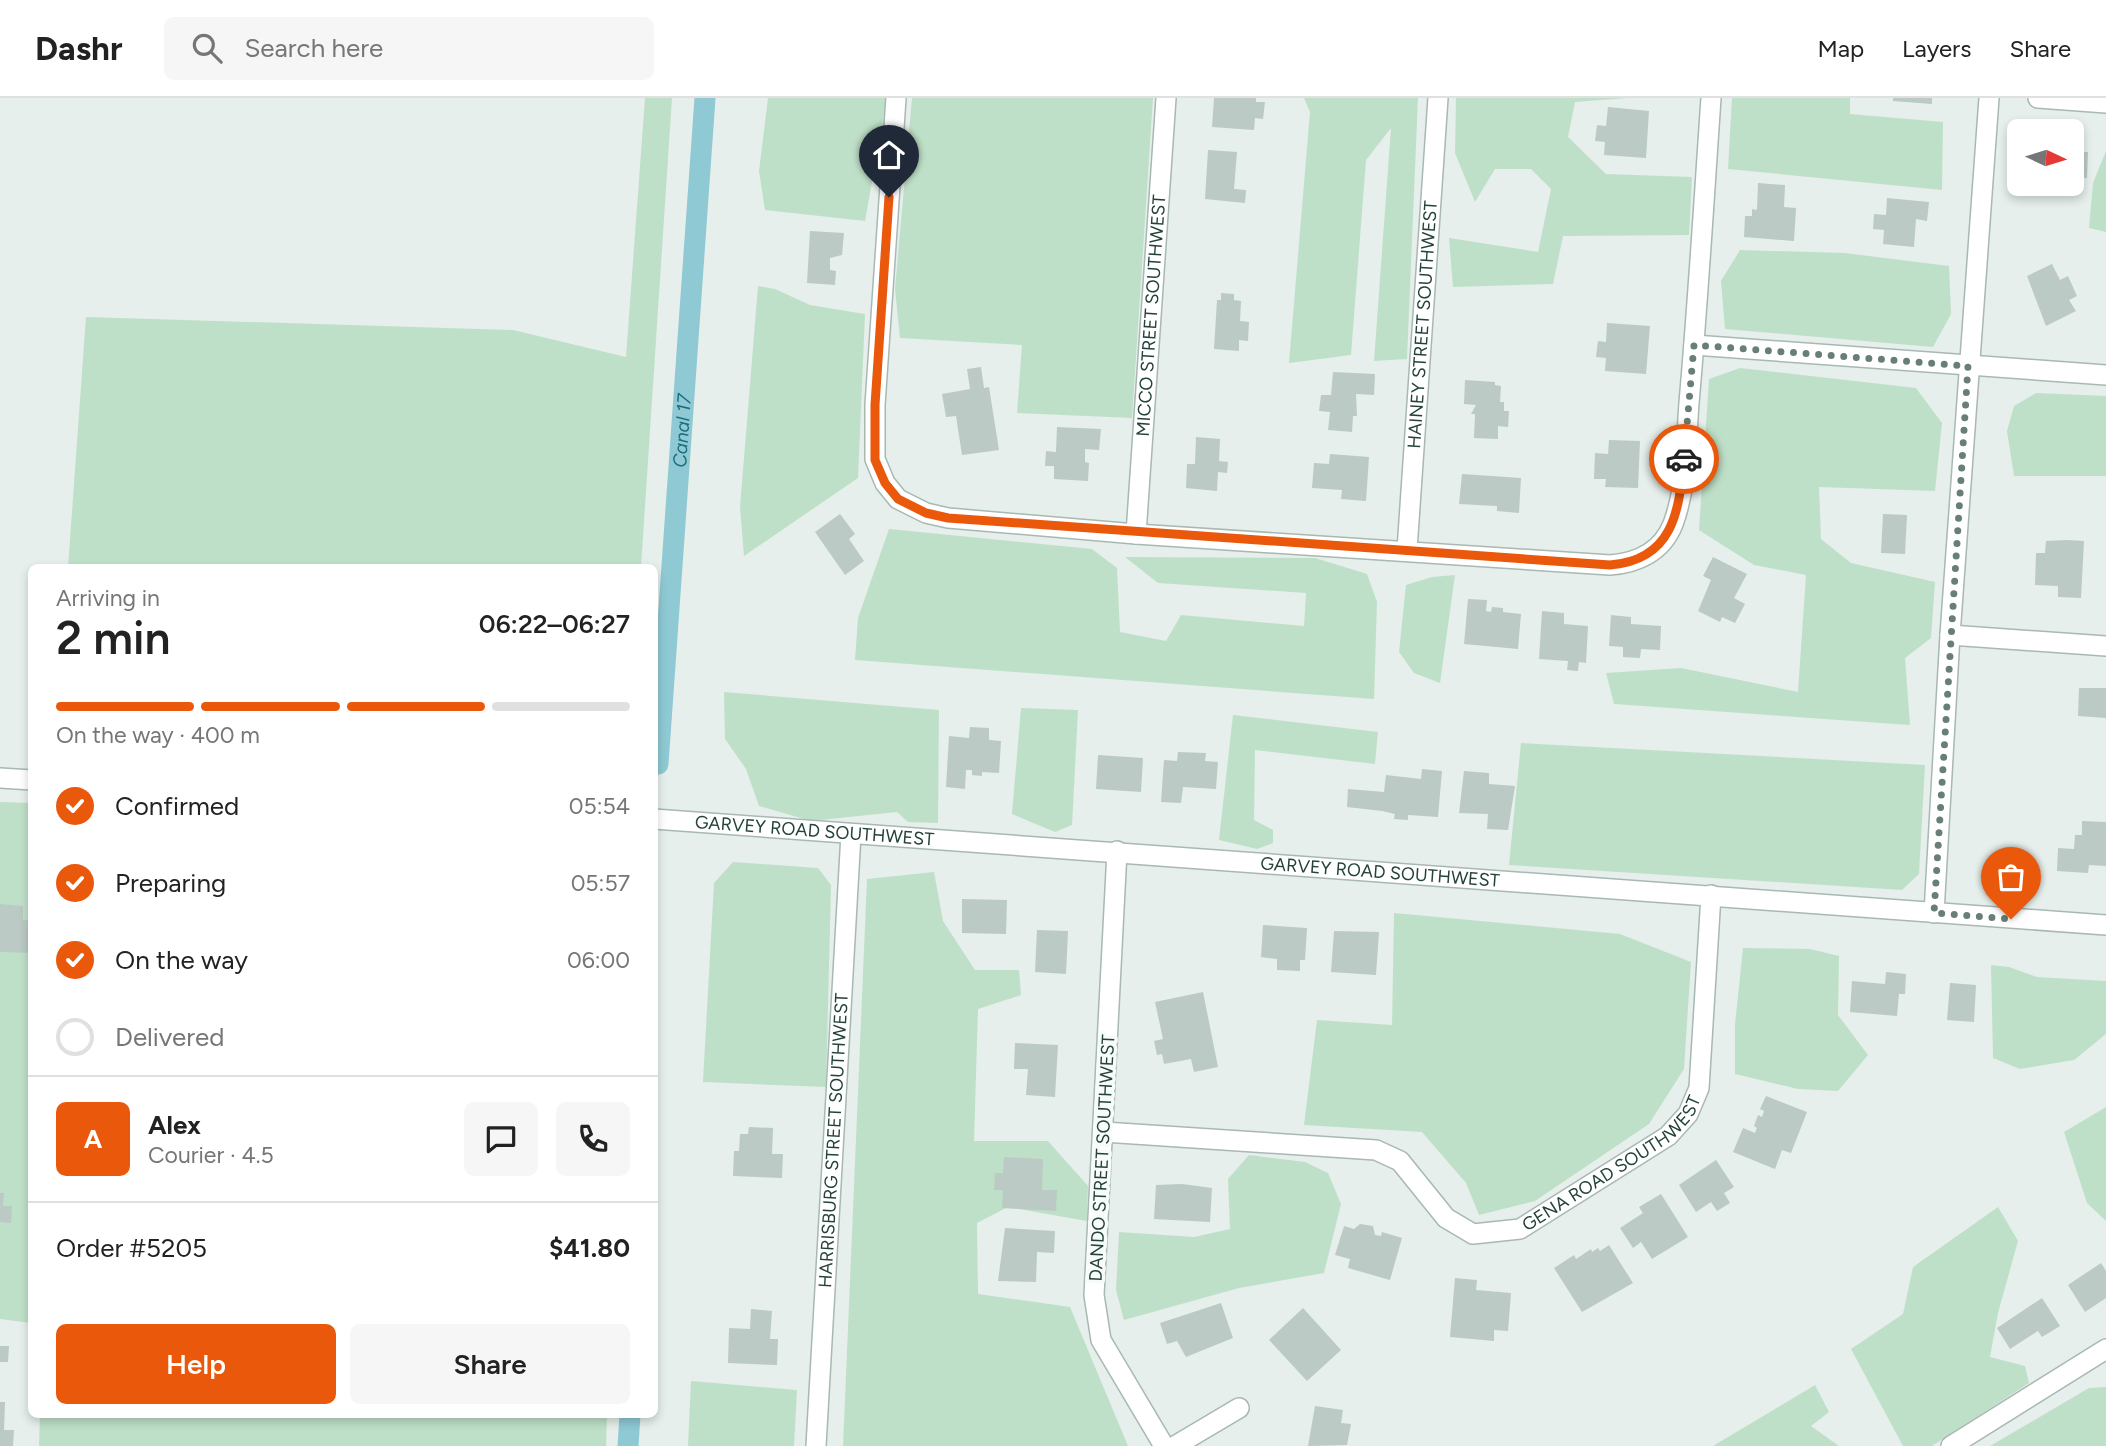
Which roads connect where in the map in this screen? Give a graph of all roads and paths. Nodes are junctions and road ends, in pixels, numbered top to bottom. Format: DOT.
graph roads {
  1 [pos="896,98"];
  2 [pos="1166,98"];
  3 [pos="1438,98"];
  4 [pos="1710,98"];
  5 [pos="1989,98"];
  6 [pos="2038,98"];
  7 [pos="2106,103"];
  8 [pos="1694,345"];
  9 [pos="1968,366"];
  10 [pos="2106,375"];
  11 [pos="1136,534"];
  12 [pos="1407,550"];
  13 [pos="1950,635"];
  14 [pos="2106,646"];
  15 [pos="0,778"];
  16 [pos="28,780"];
  17 [pos="658,819"];
  18 [pos="850,834"];
  19 [pos="1117,851"];
  20 [pos="1711,895"];
  21 [pos="1934,913"];
  22 [pos="2106,925"];
  23 [pos="1104,1132"];
  24 [pos="2106,1349"];
  25 [pos="1238,1408"];
  26 [pos="816,1446"];
  27 [pos="1164,1446"];
  28 [pos="1175,1446"];
  29 [pos="1951,1446"];
  1 -- 11 [label="street"];
  2 -- 11 [label="street, MICCO STREET SOUTHWEST"];
  3 -- 12 [label="street, HAINEY STREET SOUTHWEST"];
  4 -- 8 [label="street"];
  5 -- 9 [label="street"];
  6 -- 7 [label="street"];
  8 -- 9 [label="street"];
  8 -- 12 [label="street"];
  9 -- 10 [label="street"];
  9 -- 13 [label="street"];
  11 -- 12 [label="street"];
  13 -- 14 [label="street"];
  13 -- 21 [label="street"];
  15 -- 16 [label="street"];
  17 -- 18 [label="street, GARVEY ROAD SOUTHWEST"];
  18 -- 19 [label="street, GARVEY ROAD SOUTHWEST"];
  18 -- 26 [label="street, HARRISBURG STREET SOUTHWEST"];
  19 -- 20 [label="street, GARVEY ROAD SOUTHWEST"];
  19 -- 23 [label="street, DANDO STREET SOUTHWEST"];
  20 -- 21 [label="street, GARVEY ROAD SOUTHWEST"];
  20 -- 23 [label="street, GENA ROAD SOUTHWEST"];
  21 -- 22 [label="street, GARVEY ROAD SOUTHWEST"];
  23 -- 27 [label="street, DANDO STREET SOUTHWEST"];
  24 -- 29 [label="street"];
  25 -- 28 [label="street"];
}
